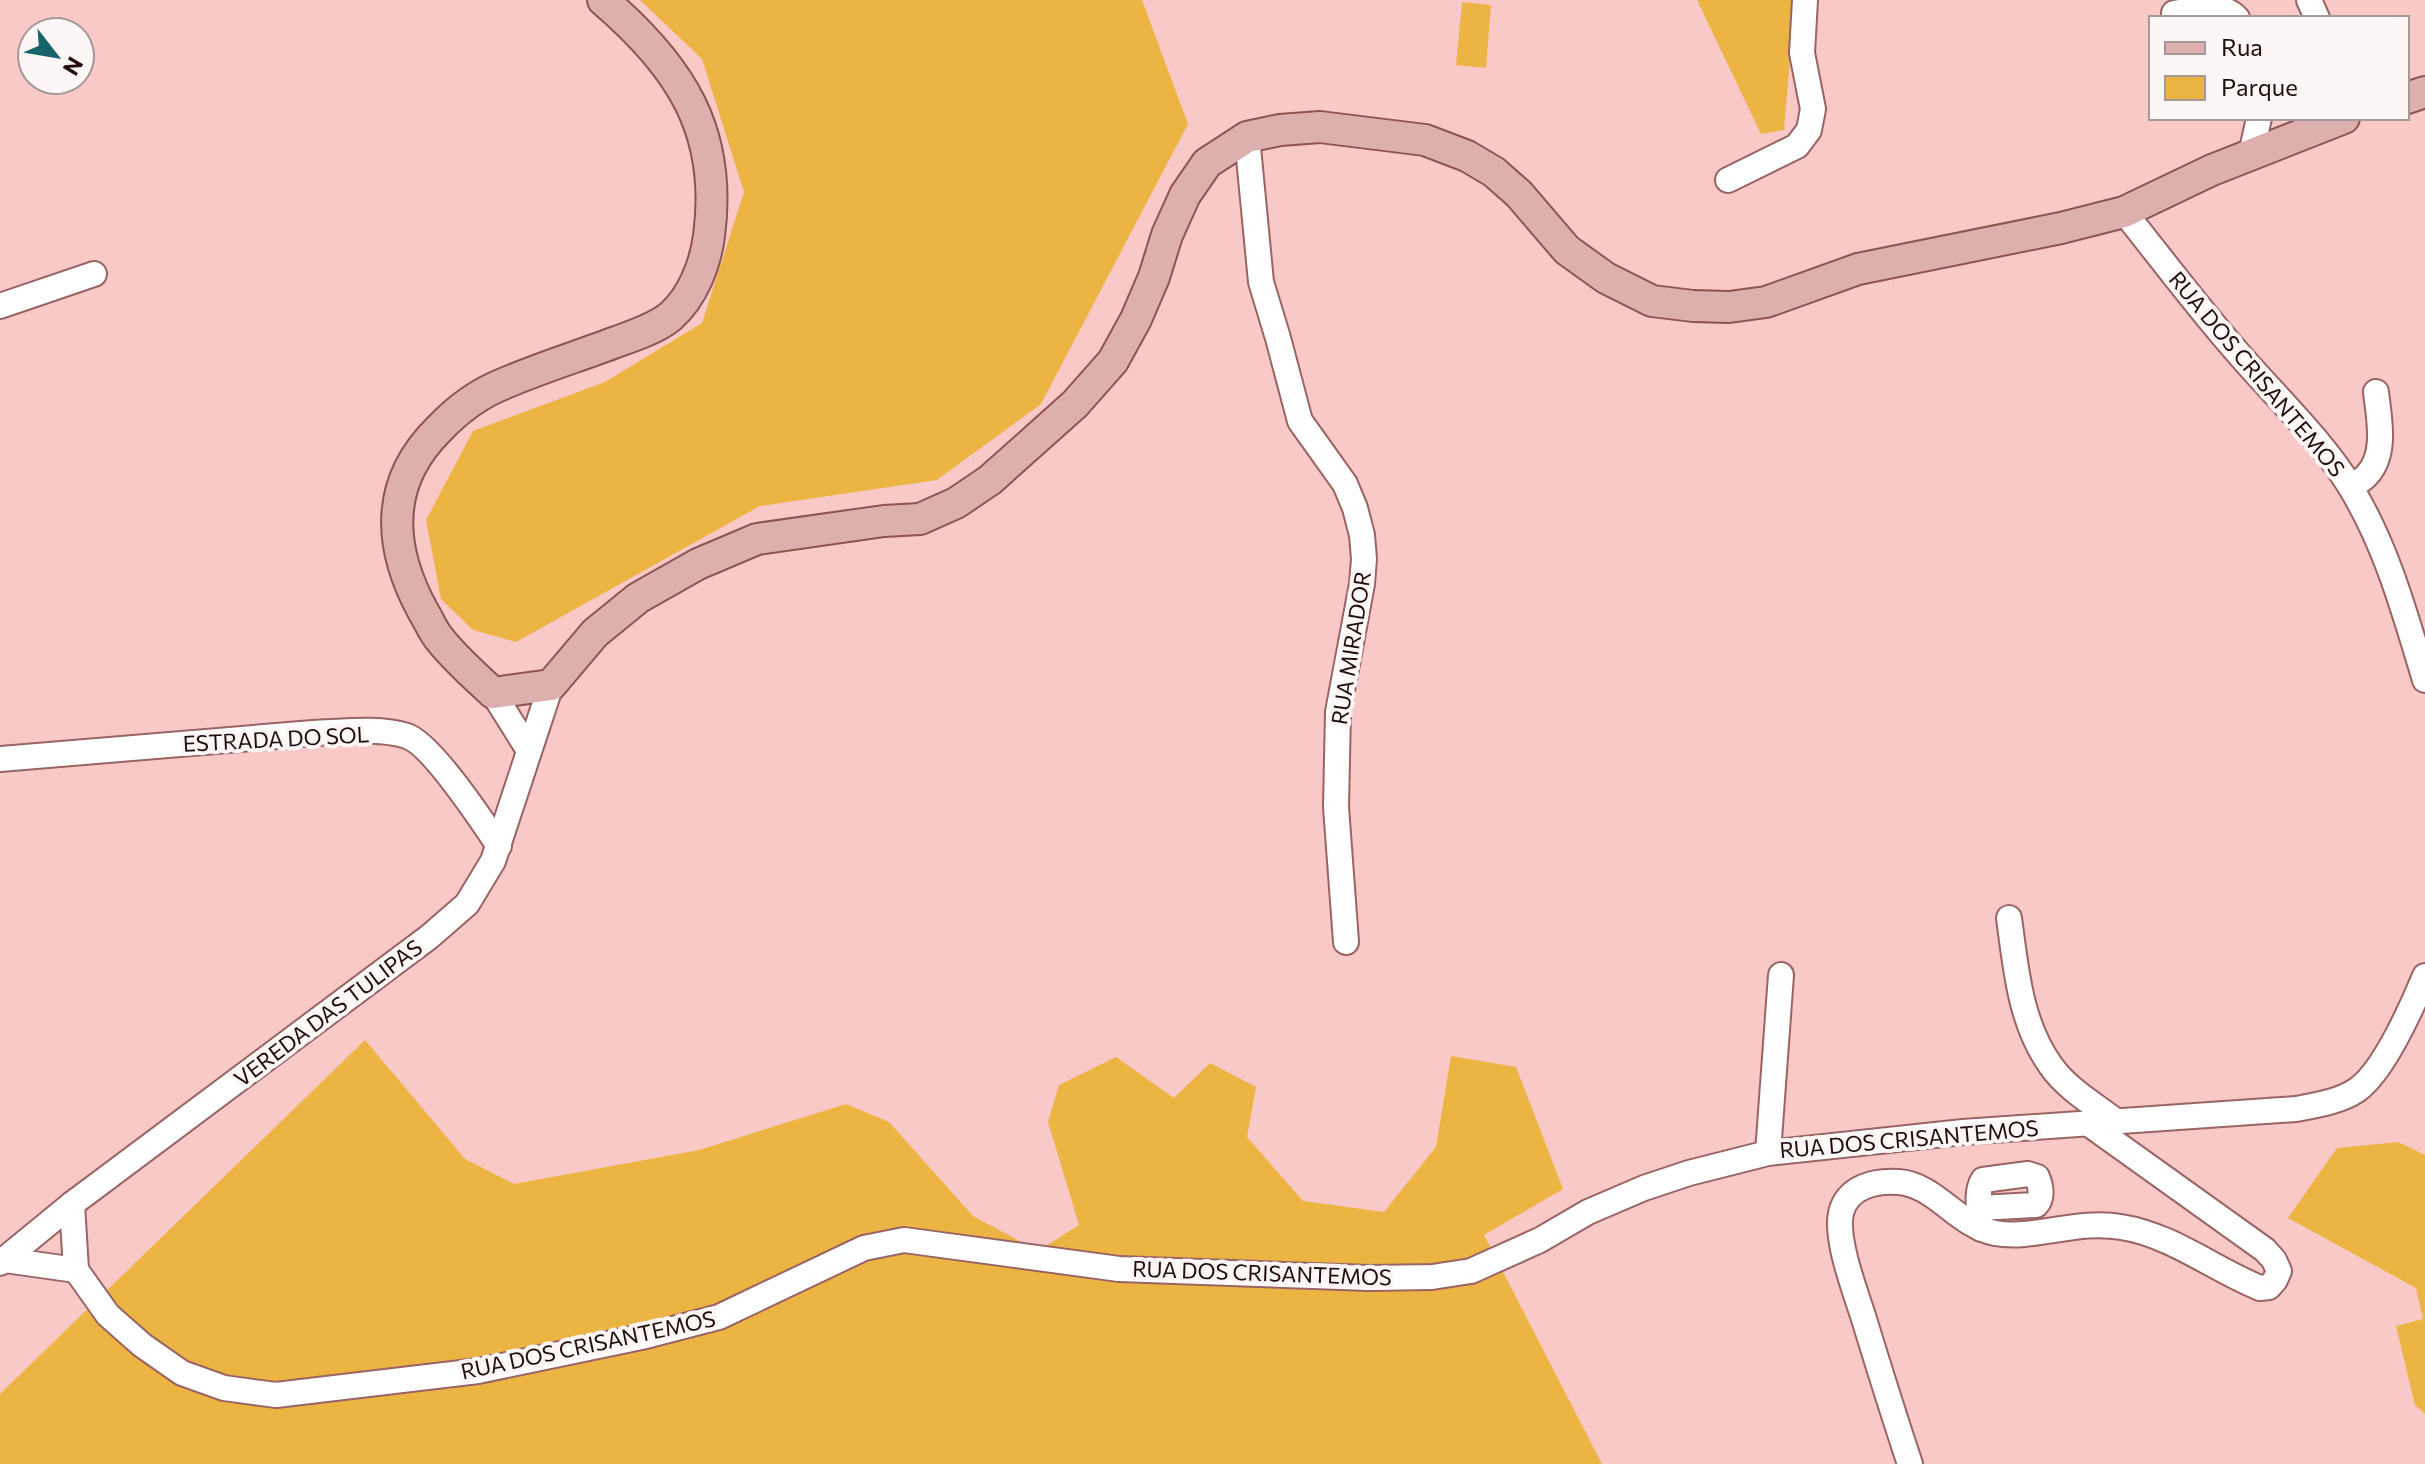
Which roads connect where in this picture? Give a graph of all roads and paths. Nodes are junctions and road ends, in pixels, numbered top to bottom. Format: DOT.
graph roads {
  1 [pos="603,0"];
  2 [pos="1805,0"];
  3 [pos="2174,13"];
  4 [pos="2235,16"];
  5 [pos="2259,120"];
  6 [pos="2339,120"];
  7 [pos="1247,137"];
  8 [pos="2251,154"];
  9 [pos="1728,180"];
  10 [pos="2124,212"];
  11 [pos="94,274"];
  12 [pos="0,306"];
  13 [pos="2376,392"];
  14 [pos="2351,487"];
  15 [pos="2425,680"];
  16 [pos="551,685"];
  17 [pos="493,693"];
  18 [pos="528,749"];
  19 [pos="0,759"];
  20 [pos="499,846"];
  21 [pos="2009,918"];
  22 [pos="1346,942"];
  23 [pos="1781,975"];
  24 [pos="2425,976"];
  25 [pos="2117,1122"];
  26 [pos="2089,1124"];
  27 [pos="1768,1153"];
  28 [pos="72,1204"];
  29 [pos="2,1261"];
  30 [pos="76,1270"];
  31 [pos="1910,1464"];
  1 -- 17 [label="main road"];
  2 -- 9 [label="street"];
  3 -- 4 [label="street"];
  5 -- 8 [label="street"];
  6 -- 8 [label="main road"];
  7 -- 10 [label="main road"];
  7 -- 16 [label="main road"];
  7 -- 22 [label="street, RUA MIRADOR"];
  8 -- 10 [label="main road"];
  10 -- 14 [label="street, RUA DOS CRISANTEMOS"];
  11 -- 12 [label="street"];
  13 -- 14 [label="street"];
  14 -- 15 [label="street, RUA DOS CRISANTEMOS"];
  16 -- 17 [label="main road"];
  16 -- 18 [label="street, VEREDA DAS TULIPAS"];
  17 -- 18 [label="street"];
  18 -- 20 [label="street, VEREDA DAS TULIPAS"];
  19 -- 20 [label="street, ESTRADA DO SOL"];
  20 -- 28 [label="street, VEREDA DAS TULIPAS"];
  21 -- 25 [label="street"];
  23 -- 27 [label="street"];
  24 -- 25 [label="street, RUA DOS CRISANTEMOS"];
  25 -- 26 [label="street, RUA DOS CRISANTEMOS"];
  26 -- 27 [label="street, RUA DOS CRISANTEMOS"];
  26 -- 31 [label="street"];
  27 -- 30 [label="street, RUA DOS CRISANTEMOS"];
  28 -- 29 [label="street, VEREDA DAS TULIPAS"];
  28 -- 30 [label="street"];
  29 -- 30 [label="street"];
}
